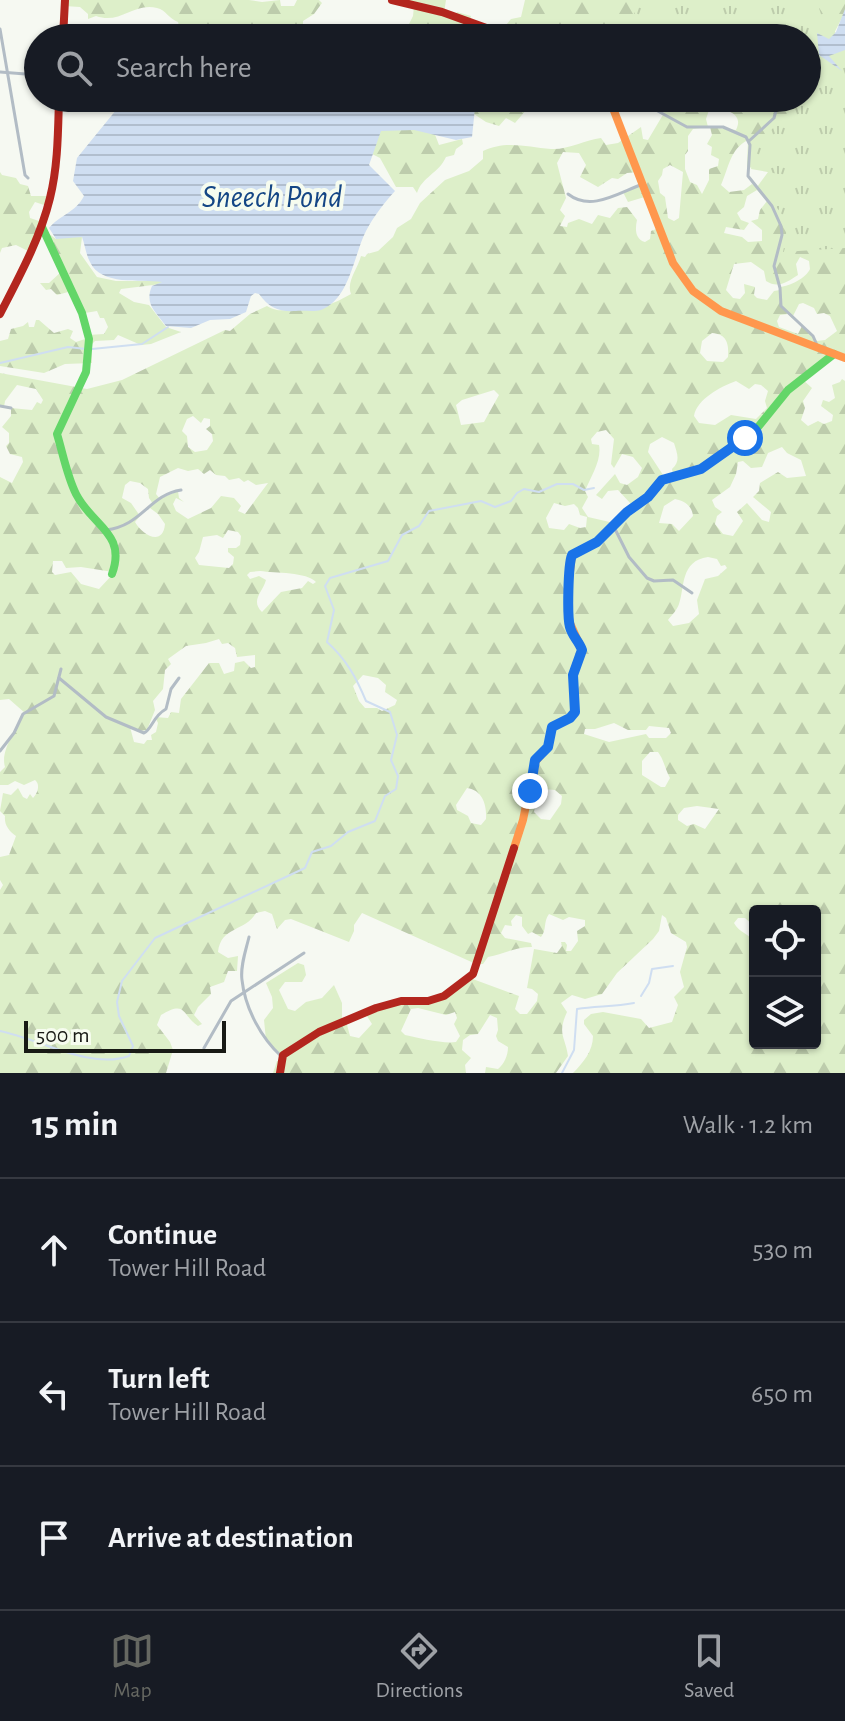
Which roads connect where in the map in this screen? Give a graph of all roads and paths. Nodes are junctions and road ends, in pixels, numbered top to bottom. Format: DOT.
graph roads {
  1 [pos="65,0"];
  2 [pos="392,0"];
  3 [pos="64,24"];
  4 [pos="475,24"];
  5 [pos="0,29"];
  6 [pos="0,72"];
  7 [pos="7,73"];
  8 [pos="24,74"];
  9 [pos="58,112"];
  10 [pos="615,112"];
  11 [pos="660,112"];
  12 [pos="775,112"];
  13 [pos="749,141"];
  14 [pos="28,178"];
  15 [pos="643,184"];
  16 [pos="568,194"];
  17 [pos="42,227"];
  18 [pos="0,314"];
  19 [pos="817,348"];
  20 [pos="834,354"];
  21 [pos="845,358"];
  22 [pos="0,406"];
  23 [pos="11,408"];
  24 [pos="181,490"];
  25 [pos="614,527"];
  26 [pos="106,530"];
  27 [pos="112,574"];
  28 [pos="692,593"];
  29 [pos="61,669"];
  30 [pos="59,678"];
  31 [pos="179,678"];
  32 [pos="0,751"];
  33 [pos="249,937"];
  34 [pos="304,953"];
  35 [pos="244,991"];
  36 [pos="204,1048"];
  37 [pos="282,1057"];
  38 [pos="280,1073"];
  1 -- 3 [label="street"];
  2 -- 4 [label="street"];
  5 -- 7 [label="street"];
  6 -- 7 [label="street"];
  7 -- 8 [label="street"];
  7 -- 14 [label="street"];
  9 -- 17 [label="street"];
  10 -- 15 [label="street"];
  11 -- 13 [label="street"];
  12 -- 13 [label="street"];
  13 -- 19 [label="street"];
  15 -- 16 [label="street"];
  15 -- 19 [label="street"];
  17 -- 18 [label="street"];
  17 -- 26 [label="street"];
  19 -- 20 [label="street"];
  20 -- 21 [label="street"];
  20 -- 25 [label="street"];
  22 -- 23 [label="street"];
  24 -- 26 [label="street"];
  25 -- 28 [label="street"];
  25 -- 37 [label="street"];
  26 -- 27 [label="street"];
  29 -- 30 [label="street"];
  30 -- 31 [label="street"];
  30 -- 32 [label="street"];
  33 -- 35 [label="street"];
  34 -- 35 [label="street"];
  35 -- 36 [label="street"];
  35 -- 37 [label="street"];
  37 -- 38 [label="street"];
}
